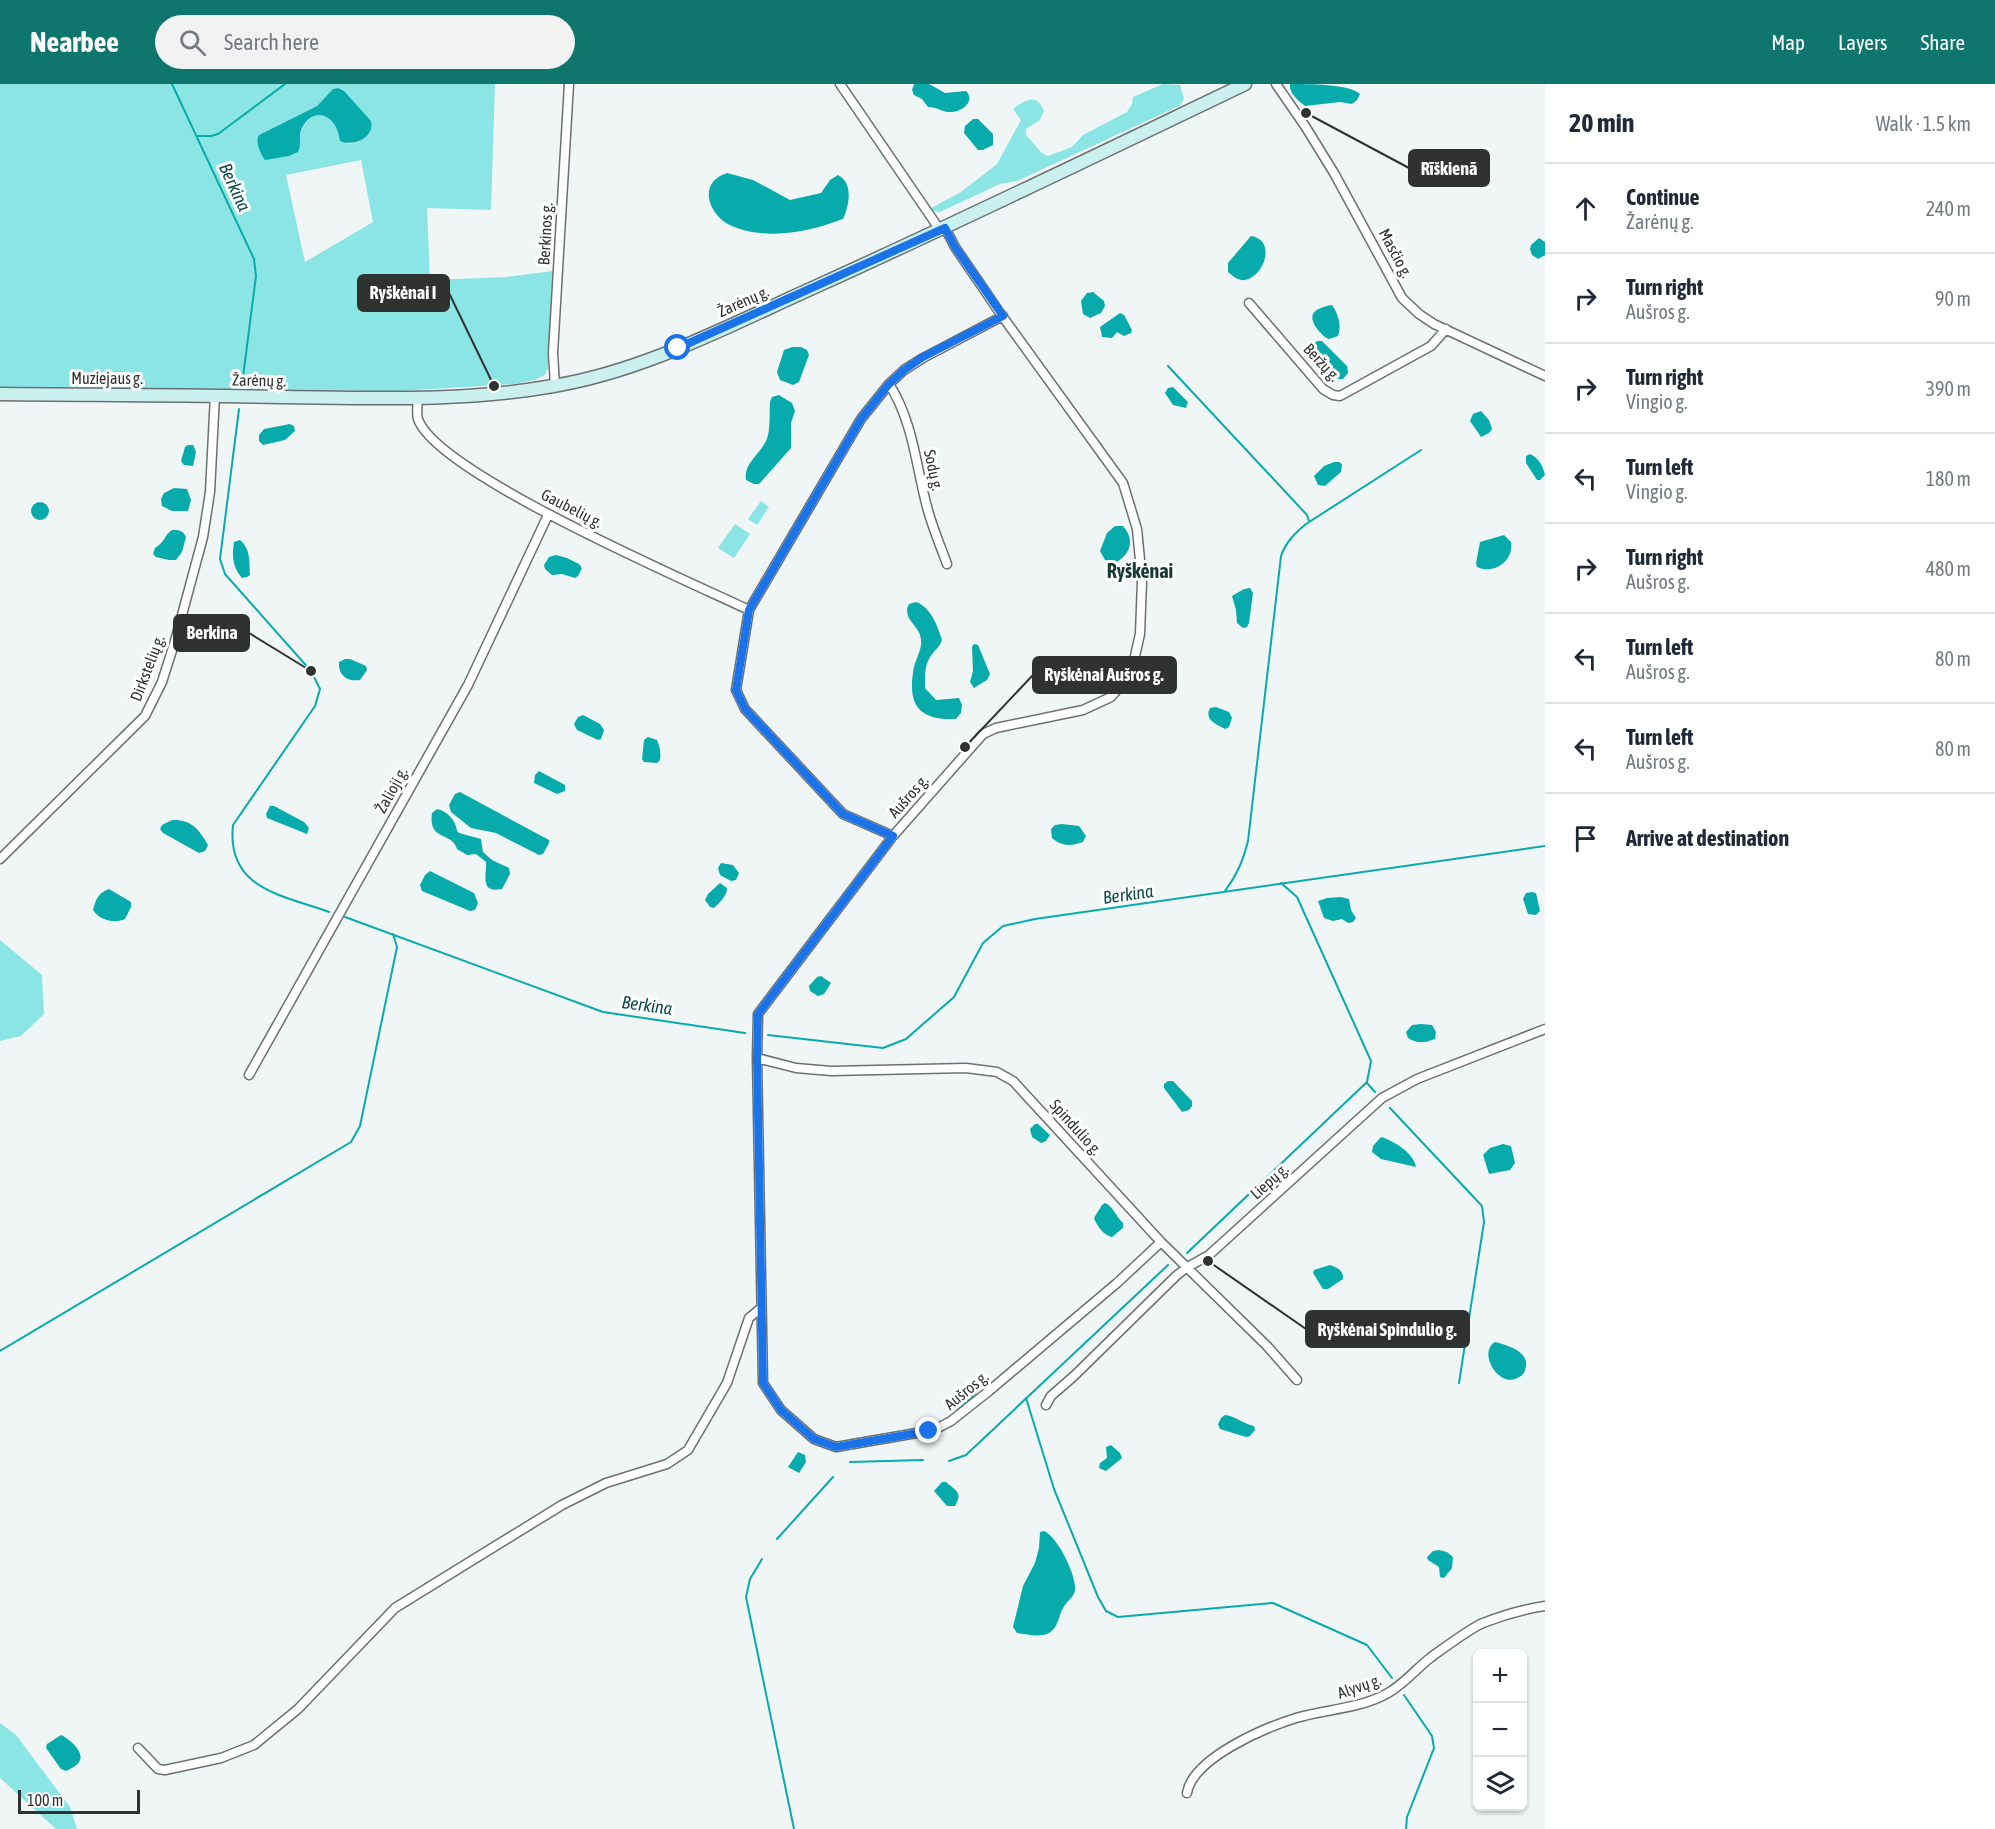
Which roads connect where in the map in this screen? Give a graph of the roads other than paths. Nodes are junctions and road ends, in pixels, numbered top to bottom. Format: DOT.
graph roads {
  1 [pos="569,84"];
  2 [pos="840,84"];
  3 [pos="1245,84"];
  4 [pos="1276,84"];
  5 [pos="942,229"];
  6 [pos="1250,303"];
  7 [pos="1003,316"];
  8 [pos="1446,329"];
  9 [pos="1545,376"];
  10 [pos="889,384"];
  11 [pos="555,386"];
  12 [pos="0,394"];
  13 [pos="215,396"];
  14 [pos="418,396"];
  15 [pos="548,515"];
  16 [pos="947,564"];
  17 [pos="749,610"];
  18 [pos="893,836"];
  19 [pos="0,859"];
  20 [pos="1545,1029"];
  21 [pos="757,1058"];
  22 [pos="249,1075"];
  23 [pos="1161,1242"];
  24 [pos="1186,1268"];
  25 [pos="761,1308"];
  26 [pos="1297,1380"];
  27 [pos="1046,1405"];
  28 [pos="1545,1606"];
  29 [pos="138,1748"];
  30 [pos="1187,1793"];
  1 -- 11 [label="street, Berkinos g."];
  2 -- 5 [label="street, Aušros g."];
  3 -- 5 [label="main road, Žarėnų g."];
  4 -- 8 [label="street, Masčio g."];
  5 -- 7 [label="street, Aušros g."];
  5 -- 11 [label="main road, Žarėnų g."];
  6 -- 8 [label="street, Beržų g."];
  7 -- 10 [label="street"];
  7 -- 18 [label="street, Aušros g."];
  8 -- 9 [label="street, Masčio g."];
  10 -- 16 [label="street, Sodų g."];
  10 -- 17 [label="street"];
  11 -- 14 [label="main road, Žarėnų g."];
  12 -- 13 [label="main road, Muziejaus g."];
  13 -- 14 [label="main road, Žarėnų g."];
  13 -- 19 [label="street, Dirkstelių g."];
  14 -- 15 [label="street, Gaubelių g."];
  15 -- 17 [label="street, Gaubelių g."];
  15 -- 22 [label="street, Žalioji g."];
  17 -- 18 [label="street"];
  18 -- 21 [label="street, Aušros g."];
  20 -- 24 [label="street, Liepų g."];
  21 -- 23 [label="street, Spindulio g."];
  21 -- 25 [label="street, Aušros g."];
  23 -- 24 [label="street, Spindulio g."];
  23 -- 25 [label="street, Aušros g."];
  24 -- 26 [label="street, Spindulio g."];
  24 -- 27 [label="street, Liepų g."];
  25 -- 29 [label="street"];
  28 -- 30 [label="street, Alyvų g."];
}
